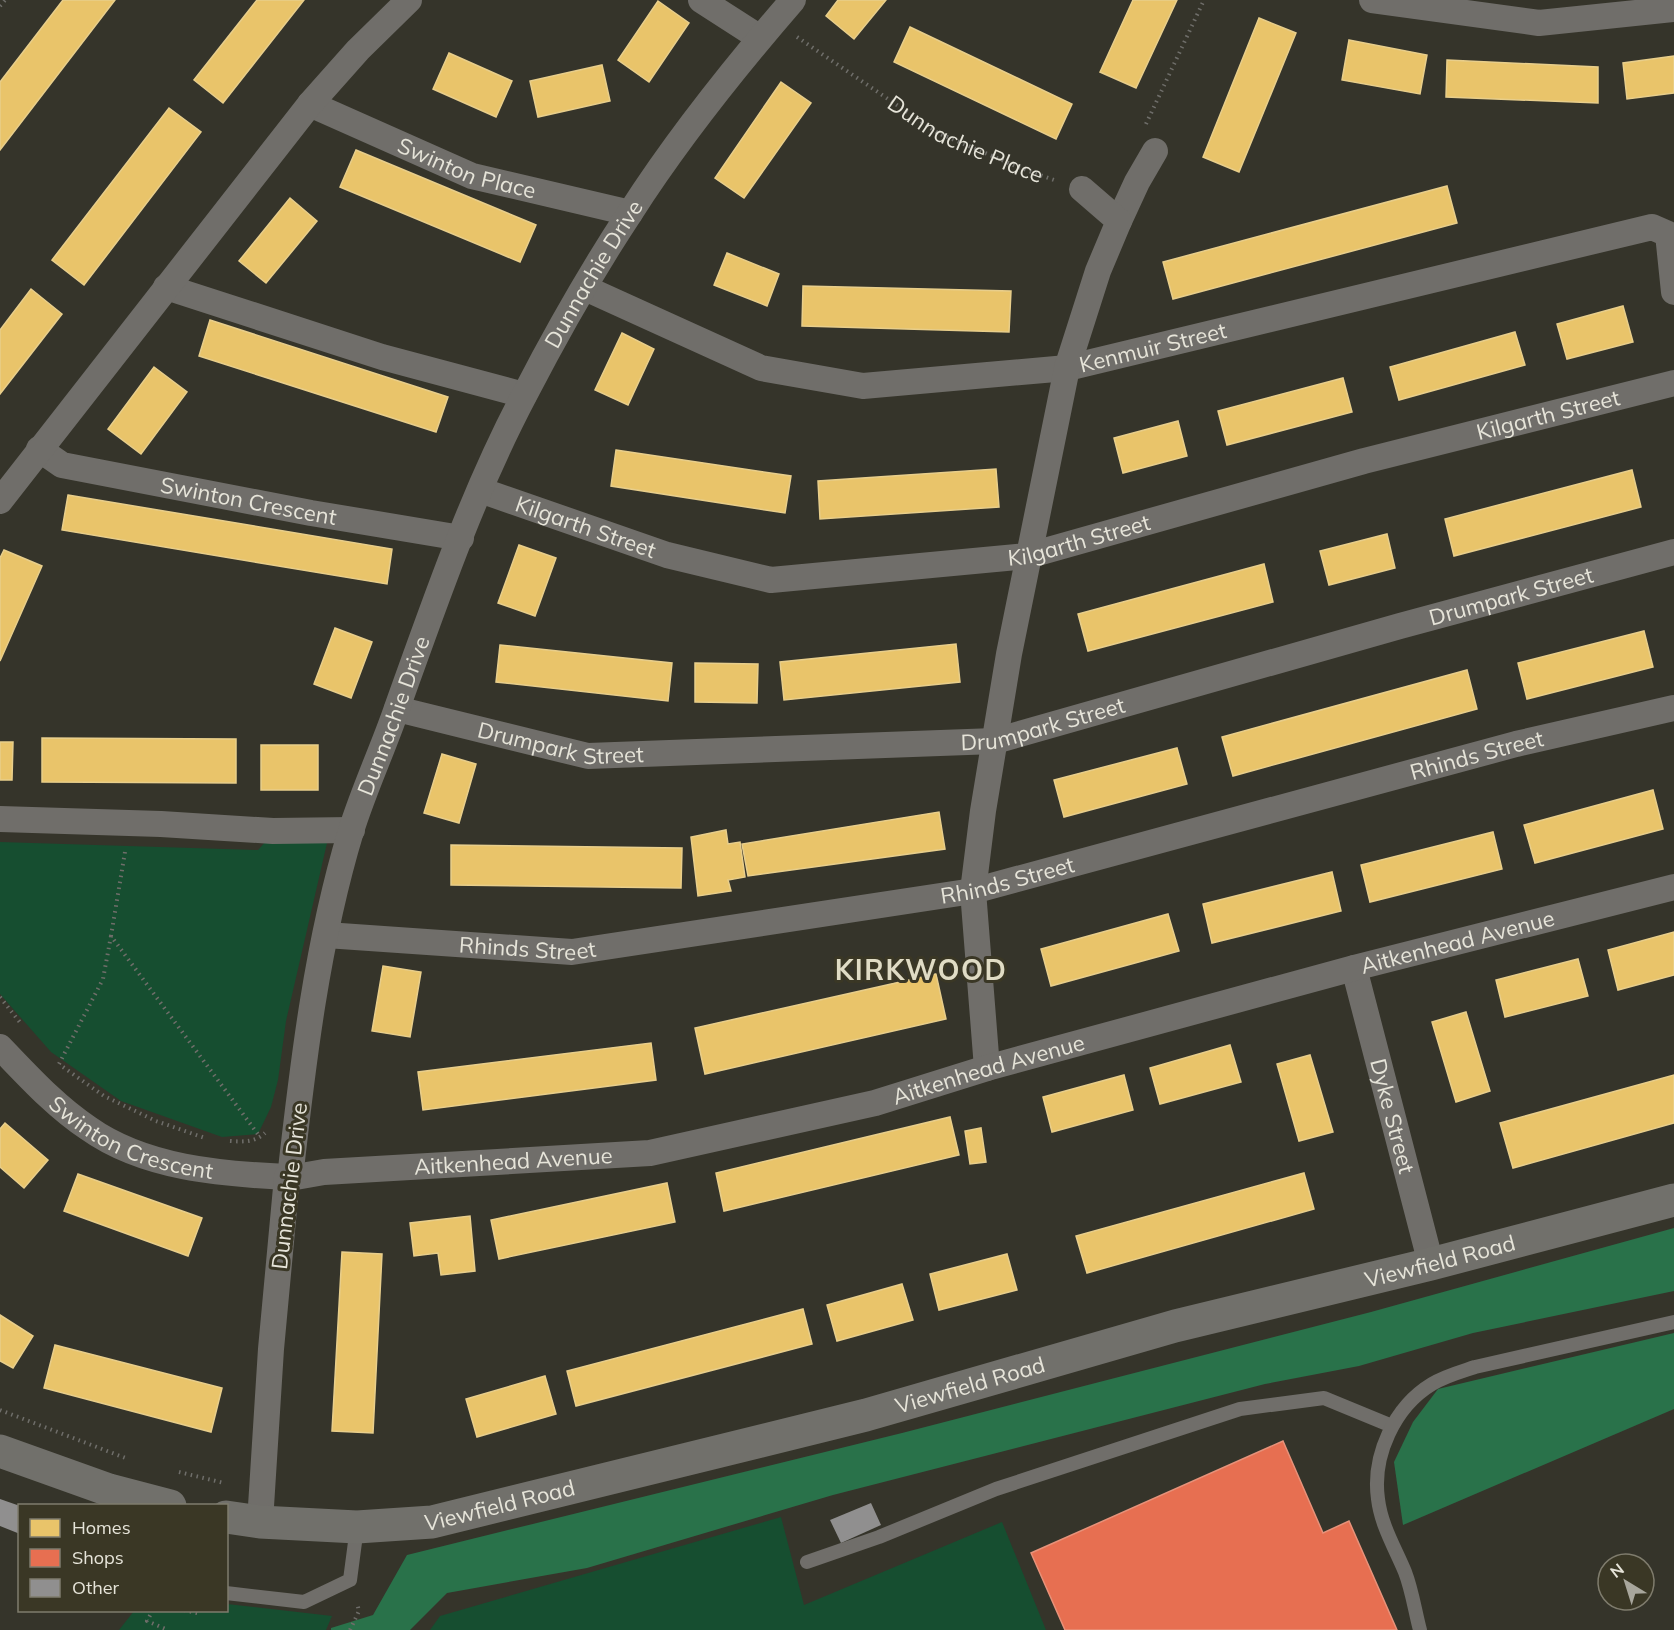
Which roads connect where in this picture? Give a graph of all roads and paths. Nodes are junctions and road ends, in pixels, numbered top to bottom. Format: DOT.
graph roads {
  1 [pos="5,0"];
  2 [pos="409,0"];
  3 [pos="701,0"];
  4 [pos="793,0"];
  5 [pos="1204,0"];
  6 [pos="1372,0"];
  7 [pos="0,6"];
  8 [pos="1674,9"];
  9 [pos="767,30"];
  10 [pos="310,104"];
  11 [pos="1155,151"];
  12 [pos="1082,189"];
  13 [pos="630,213"];
  14 [pos="1119,221"];
  15 [pos="166,287"];
  16 [pos="585,288"];
  17 [pos="1674,292"];
  18 [pos="1067,369"];
  19 [pos="1674,383"];
  20 [pos="524,395"];
  21 [pos="39,449"];
  22 [pos="480,490"];
  23 [pos="0,501"];
  24 [pos="461,538"];
  25 [pos="1674,552"];
  26 [pos="1027,556"];
  27 [pos="1674,708"];
  28 [pos="397,709"];
  29 [pos="995,741"];
  30 [pos="0,819"];
  31 [pos="352,830"];
  32 [pos="126,845"];
  33 [pos="1674,887"];
  34 [pos="973,891"];
  35 [pos="326,935"];
  36 [pos="111,936"];
  37 [pos="1354,968"];
  38 [pos="0,997"];
  39 [pos="28,1031"];
  40 [pos="0,1047"];
  41 [pos="987,1068"];
  42 [pos="270,1128"];
  43 [pos="260,1137"];
  44 [pos="212,1140"];
  45 [pos="224,1141"];
  46 [pos="288,1178"];
  47 [pos="1674,1200"];
  48 [pos="1431,1264"];
  49 [pos="1674,1322"];
  50 [pos="0,1410"];
  51 [pos="1392,1426"];
  52 [pos="0,1451"];
  53 [pos="136,1461"];
  54 [pos="170,1470"];
  55 [pos="158,1504"];
  56 [pos="260,1507"];
  57 [pos="228,1516"];
  58 [pos="357,1527"];
  59 [pos="807,1562"];
  60 [pos="228,1593"];
  61 [pos="152,1612"];
  62 [pos="190,1612"];
  63 [pos="201,1614"];
  64 [pos="156,1625"];
  65 [pos="154,1630"];
  66 [pos="168,1630"];
  67 [pos="1420,1630"];
  1 -- 7 [label="path"];
  2 -- 10 [label="street"];
  3 -- 9 [label="street"];
  4 -- 9 [label="street, Dunnachie Drive"];
  5 -- 11 [label="path"];
  6 -- 8 [label="street"];
  9 -- 12 [label="path, Dunnachie Place"];
  9 -- 13 [label="street, Dunnachie Drive"];
  10 -- 13 [label="street, Swinton Place"];
  10 -- 15 [label="street"];
  11 -- 14 [label="street"];
  12 -- 14 [label="street"];
  13 -- 16 [label="street, Dunnachie Drive"];
  14 -- 18 [label="street"];
  15 -- 20 [label="street"];
  15 -- 21 [label="street"];
  16 -- 18 [label="street, Kenmuir Street"];
  16 -- 20 [label="street, Dunnachie Drive"];
  17 -- 18 [label="street, Kenmuir Street"];
  18 -- 26 [label="street"];
  19 -- 26 [label="street, Kilgarth Street"];
  20 -- 22 [label="street, Dunnachie Drive"];
  21 -- 23 [label="street"];
  21 -- 24 [label="street, Swinton Crescent"];
  22 -- 24 [label="street, Dunnachie Drive"];
  22 -- 26 [label="street, Kilgarth Street"];
  24 -- 28 [label="street, Dunnachie Drive"];
  25 -- 29 [label="street, Drumpark Street"];
  26 -- 29 [label="street"];
  27 -- 34 [label="street, Rhinds Street"];
  28 -- 29 [label="street, Drumpark Street"];
  28 -- 31 [label="street, Dunnachie Drive"];
  29 -- 34 [label="street"];
  30 -- 31 [label="street"];
  31 -- 35 [label="street, Dunnachie Drive"];
  32 -- 36 [label="path"];
  33 -- 37 [label="street, Aitkenhead Avenue"];
  34 -- 35 [label="street, Rhinds Street"];
  34 -- 41 [label="street"];
  35 -- 46 [label="street, Dunnachie Drive"];
  36 -- 43 [label="path"];
  36 -- 44 [label="path"];
  37 -- 41 [label="street, Aitkenhead Avenue"];
  37 -- 48 [label="street, Dyke Street"];
  38 -- 39 [label="path"];
  40 -- 46 [label="street, Swinton Crescent"];
  41 -- 46 [label="street, Aitkenhead Avenue"];
  42 -- 43 [label="path"];
  43 -- 45 [label="path"];
  46 -- 56 [label="street, Dunnachie Drive"];
  47 -- 48 [label="street, Viewfield Road"];
  48 -- 58 [label="street, Viewfield Road"];
  49 -- 51 [label="lane"];
  50 -- 53 [label="path"];
  51 -- 59 [label="lane"];
  51 -- 67 [label="lane"];
  52 -- 55 [label="street"];
  54 -- 56 [label="path"];
  56 -- 57 [label="street, Viewfield Road"];
  56 -- 58 [label="street, Viewfield Road"];
  58 -- 60 [label="lane"];
  61 -- 64 [label="path"];
  62 -- 63 [label="path"];
  64 -- 65 [label="path"];
  64 -- 66 [label="path"];
}
